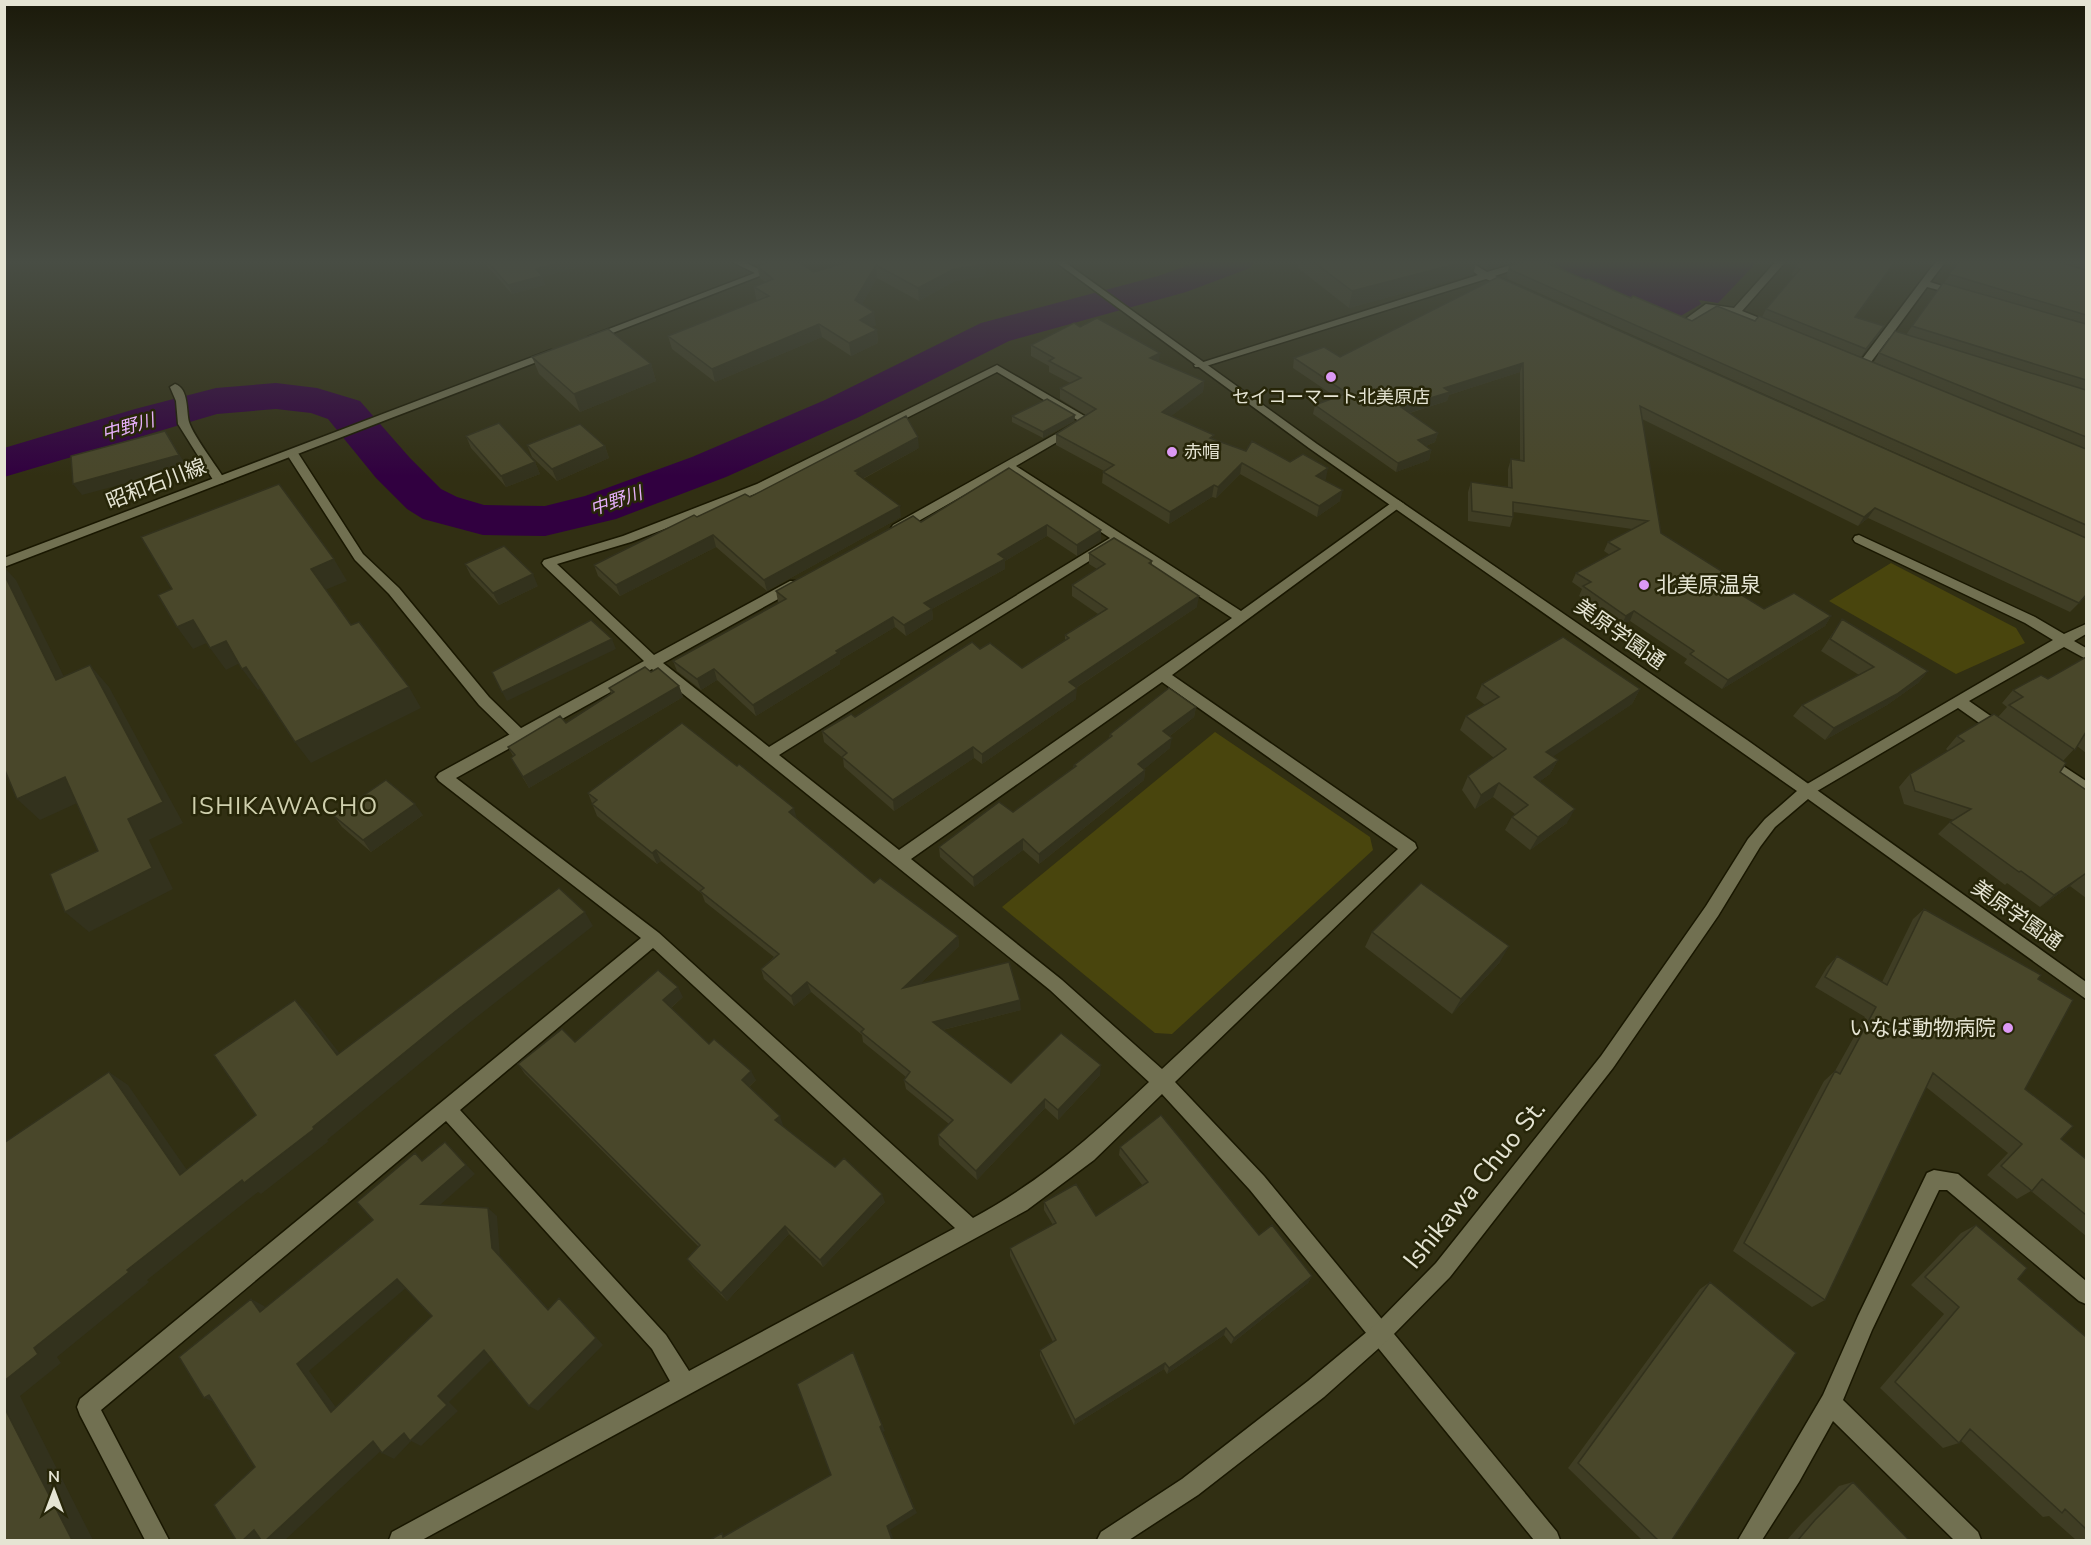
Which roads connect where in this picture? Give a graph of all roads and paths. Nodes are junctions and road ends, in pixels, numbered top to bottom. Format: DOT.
graph roads {
  1 [pos="607,332"];
  2 [pos="1154,332"];
  3 [pos="1304,332"];
  4 [pos="1886,334"];
  5 [pos="586,340"];
  6 [pos="1920,345"];
  7 [pos="565,348"];
  8 [pos="1864,364"];
  9 [pos="1199,365"];
  10 [pos="175,387"];
  11 [pos="292,453"];
  12 [pos="1010,466"];
  13 [pos="219,480"];
  14 [pos="1398,504"];
  15 [pos="884,536"];
  16 [pos="1118,538"];
  17 [pos="1859,539"];
  18 [pos="4,563"];
  19 [pos="810,576"];
  20 [pos="1240,617"];
  21 [pos="2086,628"];
  22 [pos="2065,641"];
  23 [pos="2086,654"];
  24 [pos="653,662"];
  25 [pos="1162,675"];
  26 [pos="1958,701"];
  27 [pos="520,736"];
  28 [pos="2017,742"];
  29 [pos="768,755"];
  30 [pos="2037,755"];
  31 [pos="2086,789"];
  32 [pos="1807,791"];
  33 [pos="899,859"];
  34 [pos="653,938"];
  35 [pos="2086,991"];
  36 [pos="1163,1082"];
  37 [pos="448,1110"];
  38 [pos="971,1228"];
  39 [pos="2086,1294"];
  40 [pos="1381,1333"];
  41 [pos="685,1385"];
  42 [pos="1831,1403"];
  43 [pos="157,1540"];
  44 [pos="400,1540"];
  45 [pos="1109,1540"];
  46 [pos="1549,1540"];
  47 [pos="1749,1540"];
  48 [pos="1970,1540"];
  1 -- 5 [label="street"];
  2 -- 9 [label="street, 美原学園通"];
  3 -- 9 [label="street"];
  4 -- 6 [label="street"];
  4 -- 8 [label="street"];
  7 -- 11 [label="street, 昭和石川線"];
  9 -- 14 [label="street, 美原学園通"];
  10 -- 13 [label="street"];
  11 -- 13 [label="street, 昭和石川線"];
  11 -- 27 [label="street"];
  12 -- 15 [label="street"];
  12 -- 16 [label="street"];
  12 -- 24 [label="street"];
  13 -- 18 [label="street, 昭和石川線"];
  14 -- 20 [label="street"];
  14 -- 32 [label="street, 美原学園通"];
  16 -- 20 [label="street"];
  16 -- 29 [label="street"];
  17 -- 22 [label="street"];
  19 -- 24 [label="street"];
  20 -- 25 [label="street"];
  21 -- 22 [label="street, Ishikawa Chuo St."];
  22 -- 23 [label="street"];
  22 -- 26 [label="street, Ishikawa Chuo St."];
  24 -- 27 [label="street"];
  24 -- 29 [label="street"];
  25 -- 33 [label="street"];
  25 -- 36 [label="street"];
  26 -- 28 [label="street"];
  26 -- 32 [label="street, Ishikawa Chuo St."];
  27 -- 34 [label="street"];
  29 -- 33 [label="street"];
  30 -- 31 [label="street"];
  32 -- 35 [label="street, 美原学園通"];
  32 -- 40 [label="street, Ishikawa Chuo St."];
  33 -- 36 [label="street"];
  34 -- 37 [label="street"];
  34 -- 38 [label="street"];
  36 -- 38 [label="street"];
  36 -- 40 [label="street"];
  37 -- 41 [label="street"];
  37 -- 43 [label="street"];
  38 -- 41 [label="street"];
  39 -- 42 [label="street"];
  40 -- 45 [label="street, Ishikawa Chuo St."];
  40 -- 46 [label="street"];
  41 -- 44 [label="street"];
  42 -- 47 [label="street"];
  42 -- 48 [label="street"];
}
